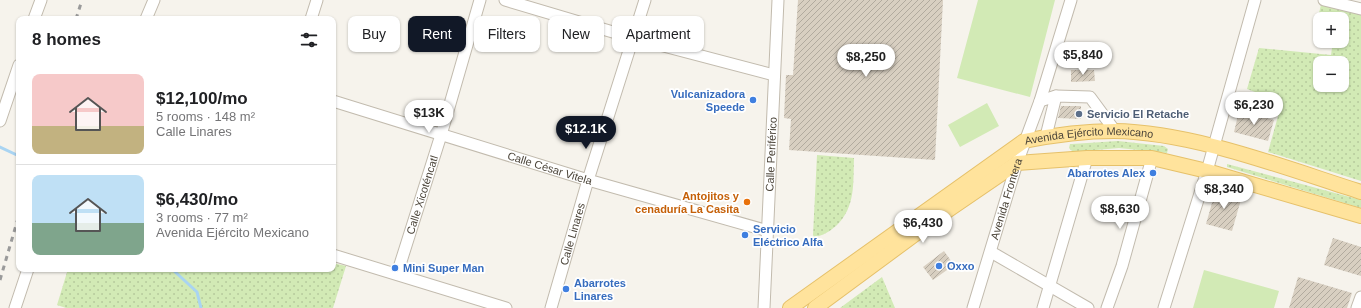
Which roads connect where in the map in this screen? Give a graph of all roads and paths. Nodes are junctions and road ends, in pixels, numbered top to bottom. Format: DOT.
graph roads {
  1 [pos="41,0"];
  2 [pos="154,0"];
  3 [pos="317,0"];
  4 [pos="480,0"];
  5 [pos="505,0"];
  6 [pos="645,0"];
  7 [pos="778,0"];
  8 [pos="1071,0"];
  9 [pos="1255,0"];
  10 [pos="1324,0"];
  11 [pos="1361,9"];
  12 [pos="35,16"];
  13 [pos="147,16"];
  14 [pos="312,16"];
  15 [pos="640,16"];
  16 [pos="612,32"];
  17 [pos="629,52"];
  18 [pos="685,52"];
  19 [pos="16,74"];
  20 [pos="774,76"];
  21 [pos="1056,96"];
  22 [pos="1040,101"];
  23 [pos="336,102"];
  24 [pos="0,121"];
  25 [pos="1115,131"];
  26 [pos="441,135"];
  27 [pos="1046,136"];
  28 [pos="1024,141"];
  29 [pos="1214,146"];
  30 [pos="1087,158"];
  31 [pos="1152,158"];
  32 [pos="1017,163"];
  33 [pos="1207,171"];
  34 [pos="588,180"];
  35 [pos="1361,192"];
  36 [pos="1361,216"];
  37 [pos="768,231"];
  38 [pos="990,252"];
  39 [pos="336,256"];
  40 [pos="27,272"];
  41 [pos="397,274"];
  42 [pos="1050,286"];
  43 [pos="1361,297"];
  44 [pos="15,308"];
  45 [pos="506,308"];
  46 [pos="551,308"];
  47 [pos="764,308"];
  48 [pos="790,308"];
  49 [pos="815,308"];
  50 [pos="973,308"];
  51 [pos="1043,308"];
  52 [pos="1088,308"];
  53 [pos="1106,308"];
  54 [pos="1164,308"];
  55 [pos="1357,308"];
  1 -- 12 [label="street"];
  2 -- 13 [label="street"];
  3 -- 14 [label="street"];
  4 -- 26 [label="street, Calle Xicoténcatl"];
  5 -- 16 [label="street"];
  6 -- 15 [label="street, Calle Linares"];
  7 -- 20 [label="street, Calle Periférico"];
  8 -- 22 [label="street, Avenida Frontera"];
  9 -- 29 [label="street"];
  10 -- 11 [label="street"];
  17 -- 34 [label="street, Calle Linares"];
  18 -- 20 [label="street"];
  19 -- 24 [label="street"];
  20 -- 37 [label="street, Calle Periférico"];
  21 -- 22 [label="street"];
  21 -- 25 [label="street"];
  21 -- 27 [label="street"];
  22 -- 28 [label="street, Avenida Frontera"];
  23 -- 26 [label="street, Calle César Vitela"];
  25 -- 27 [label="main road, Avenida Ejército Mexicano"];
  25 -- 29 [label="main road, Avenida Ejército Mexicano"];
  26 -- 34 [label="street, Calle César Vitela"];
  26 -- 41 [label="street, Calle Xicoténcatl"];
  27 -- 28 [label="main road, Avenida Ejército Mexicano"];
  28 -- 32 [label="street, Avenida Frontera"];
  28 -- 48 [label="main road, Avenida Ejército Mexicano"];
  29 -- 33 [label="street"];
  29 -- 35 [label="main road, Avenida Ejército Mexicano"];
  30 -- 31 [label="main road, Avenida Ejército Mexicano"];
  30 -- 32 [label="main road, Avenida Ejército Mexicano"];
  30 -- 42 [label="street"];
  31 -- 33 [label="main road, Avenida Ejército Mexicano"];
  31 -- 53 [label="street"];
  32 -- 38 [label="street, Avenida Frontera"];
  32 -- 49 [label="main road, Avenida Ejército Mexicano"];
  33 -- 36 [label="main road, Avenida Ejército Mexicano"];
  33 -- 54 [label="street"];
  34 -- 37 [label="street, Calle César Vitela"];
  34 -- 46 [label="street, Calle Linares"];
  37 -- 47 [label="street, Calle Periférico"];
  38 -- 42 [label="street"];
  38 -- 50 [label="street, Avenida Frontera"];
  39 -- 41 [label="street"];
  40 -- 44 [label="street"];
  41 -- 45 [label="street"];
  42 -- 51 [label="street"];
  42 -- 52 [label="street"];
  43 -- 55 [label="street"];
}
